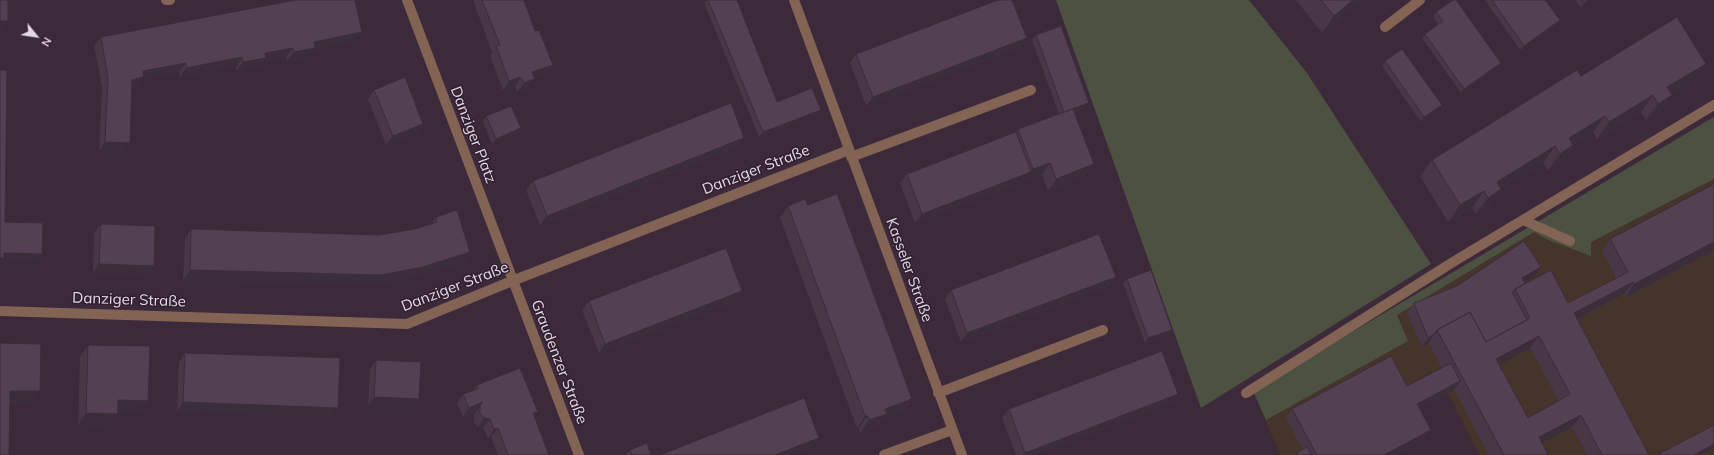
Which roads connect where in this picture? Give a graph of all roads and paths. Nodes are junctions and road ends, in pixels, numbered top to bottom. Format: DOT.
graph roads {
  1 [pos="166,0"];
  2 [pos="170,0"];
  3 [pos="407,0"];
  4 [pos="794,0"];
  5 [pos="1420,0"];
  6 [pos="1385,27"];
  7 [pos="1032,90"];
  8 [pos="1714,105"];
  9 [pos="850,154"];
  10 [pos="1523,220"];
  11 [pos="1570,241"];
  12 [pos="512,281"];
  13 [pos="0,311"];
  14 [pos="1103,330"];
  15 [pos="938,393"];
  16 [pos="1246,393"];
  17 [pos="952,430"];
  18 [pos="579,455"];
  19 [pos="884,455"];
  20 [pos="962,455"];
  1 -- 2 [label="street"];
  3 -- 12 [label="street, Danziger Platz"];
  4 -- 9 [label="street, Kasseler Straße"];
  5 -- 6 [label="street"];
  7 -- 9 [label="street"];
  8 -- 10 [label="street"];
  9 -- 12 [label="street, Danziger Straße"];
  9 -- 15 [label="street, Kasseler Straße"];
  10 -- 11 [label="street"];
  10 -- 16 [label="street"];
  12 -- 13 [label="street, Danziger Straße"];
  12 -- 18 [label="street, Graudenzer Straße"];
  14 -- 15 [label="street"];
  15 -- 17 [label="street, Kasseler Straße"];
  17 -- 19 [label="street"];
  17 -- 20 [label="street, Kasseler Straße"];
}
